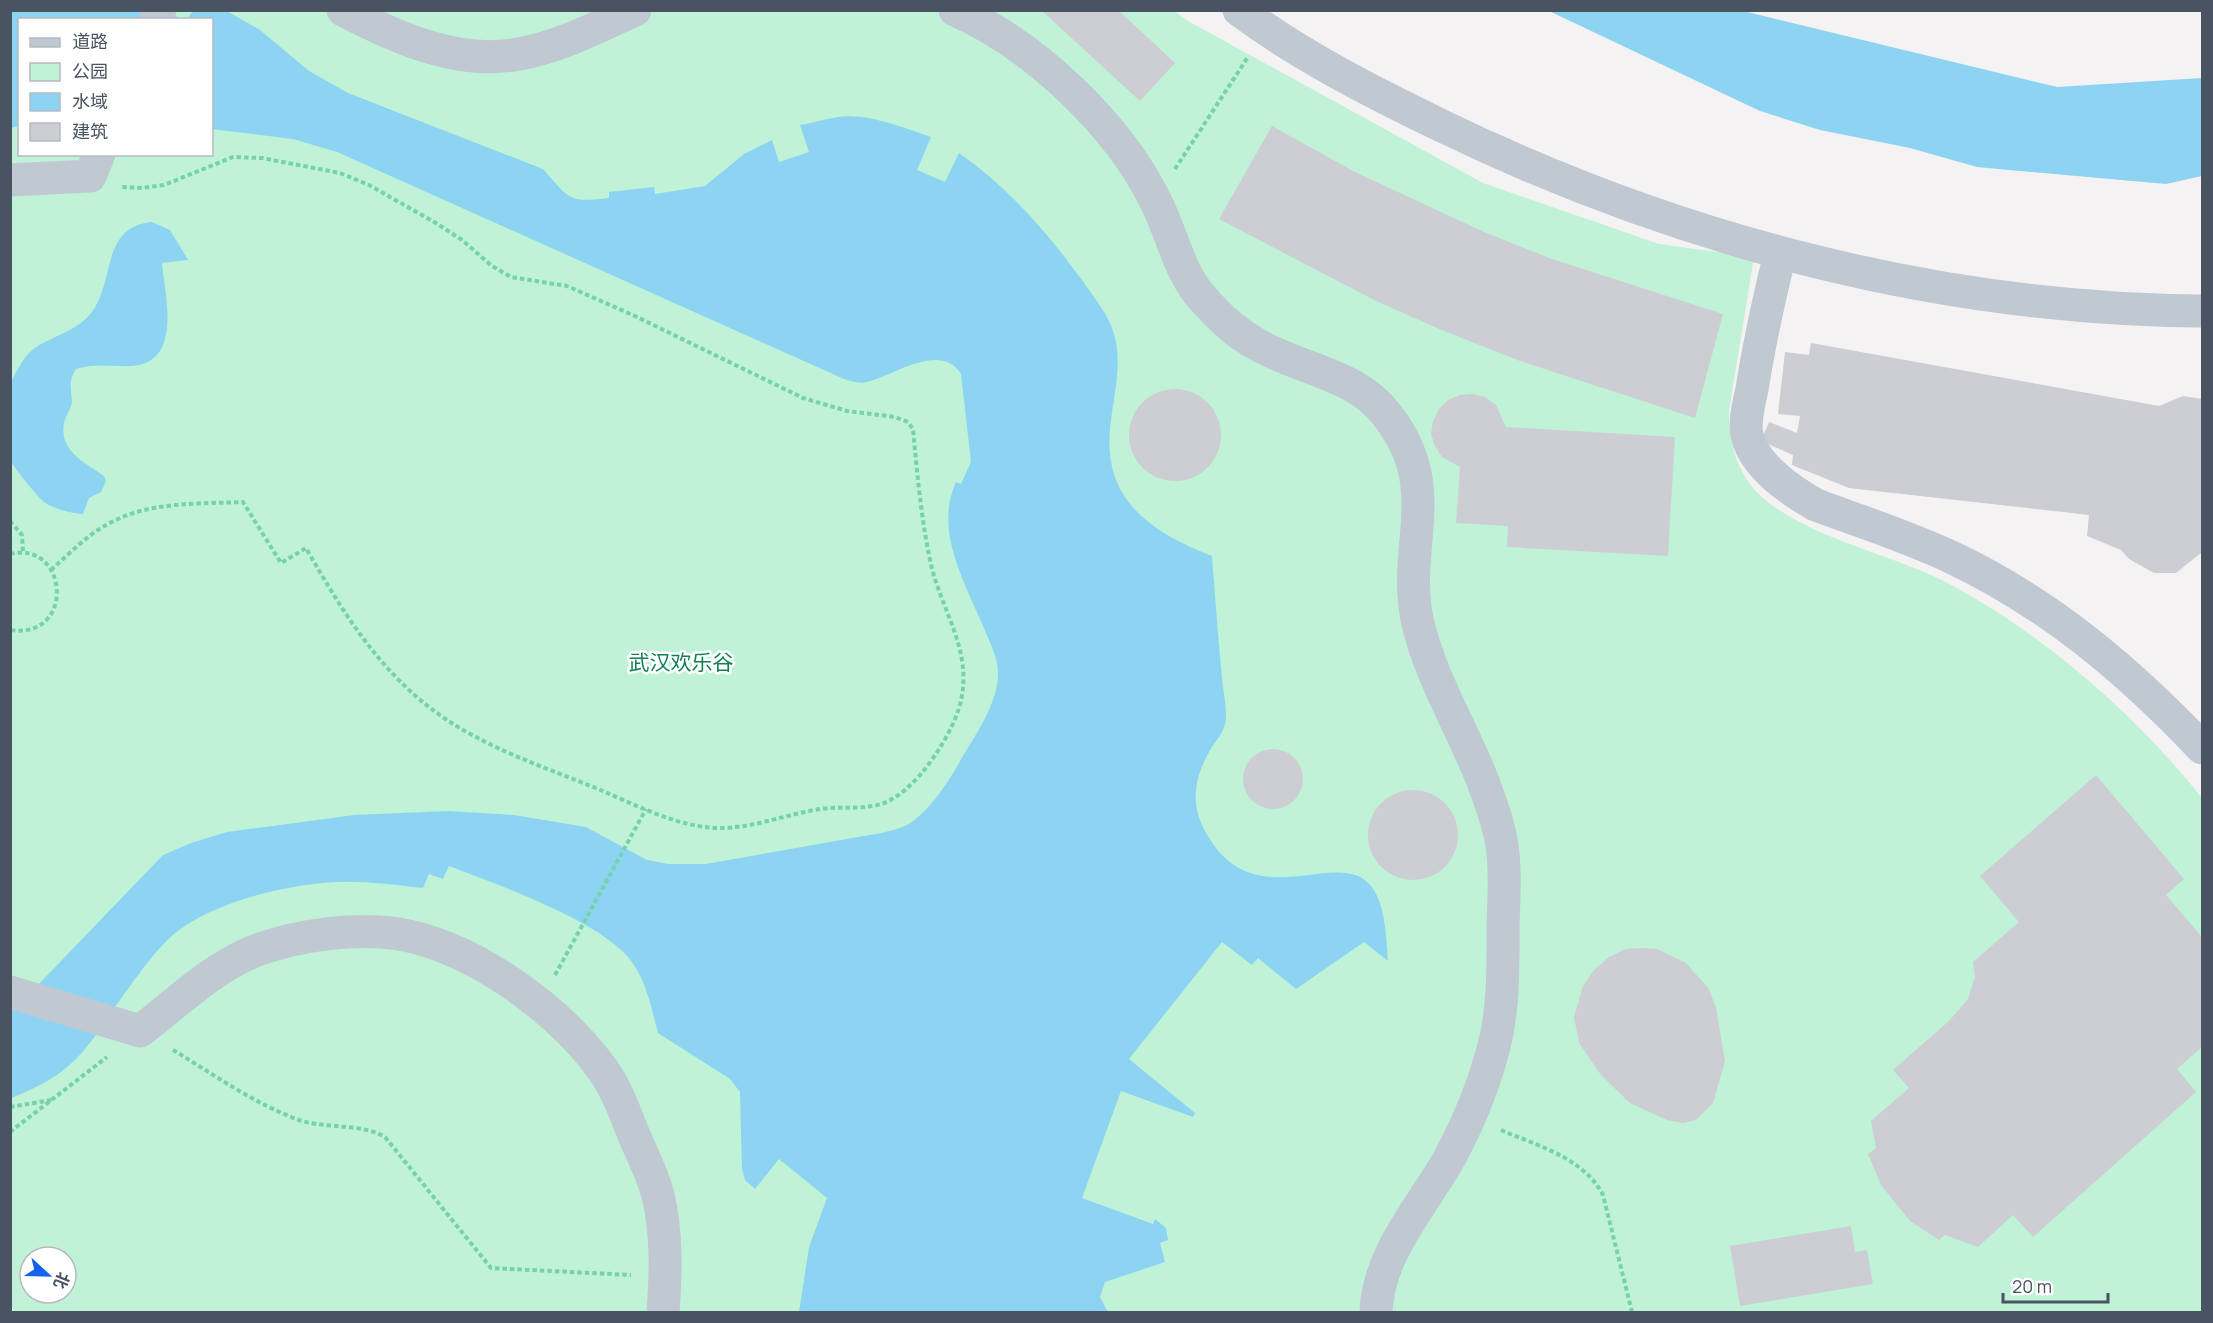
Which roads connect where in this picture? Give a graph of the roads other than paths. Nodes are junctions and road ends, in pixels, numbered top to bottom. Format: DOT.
graph roads {
  1 [pos="343,10"];
  2 [pos="635,10"];
  3 [pos="955,10"];
  4 [pos="1239,10"];
  5 [pos="95,165"];
  6 [pos="10,180"];
  7 [pos="1780,254"];
  8 [pos="2202,311"];
  9 [pos="2202,748"];
  10 [pos="10,992"];
  11 [pos="663,1312"];
  12 [pos="1376,1312"];
  1 -- 2 [label="street"];
  3 -- 12 [label="street"];
  4 -- 7 [label="street"];
  5 -- 6 [label="street"];
  7 -- 8 [label="street"];
  7 -- 9 [label="street"];
  10 -- 11 [label="street"];
}
